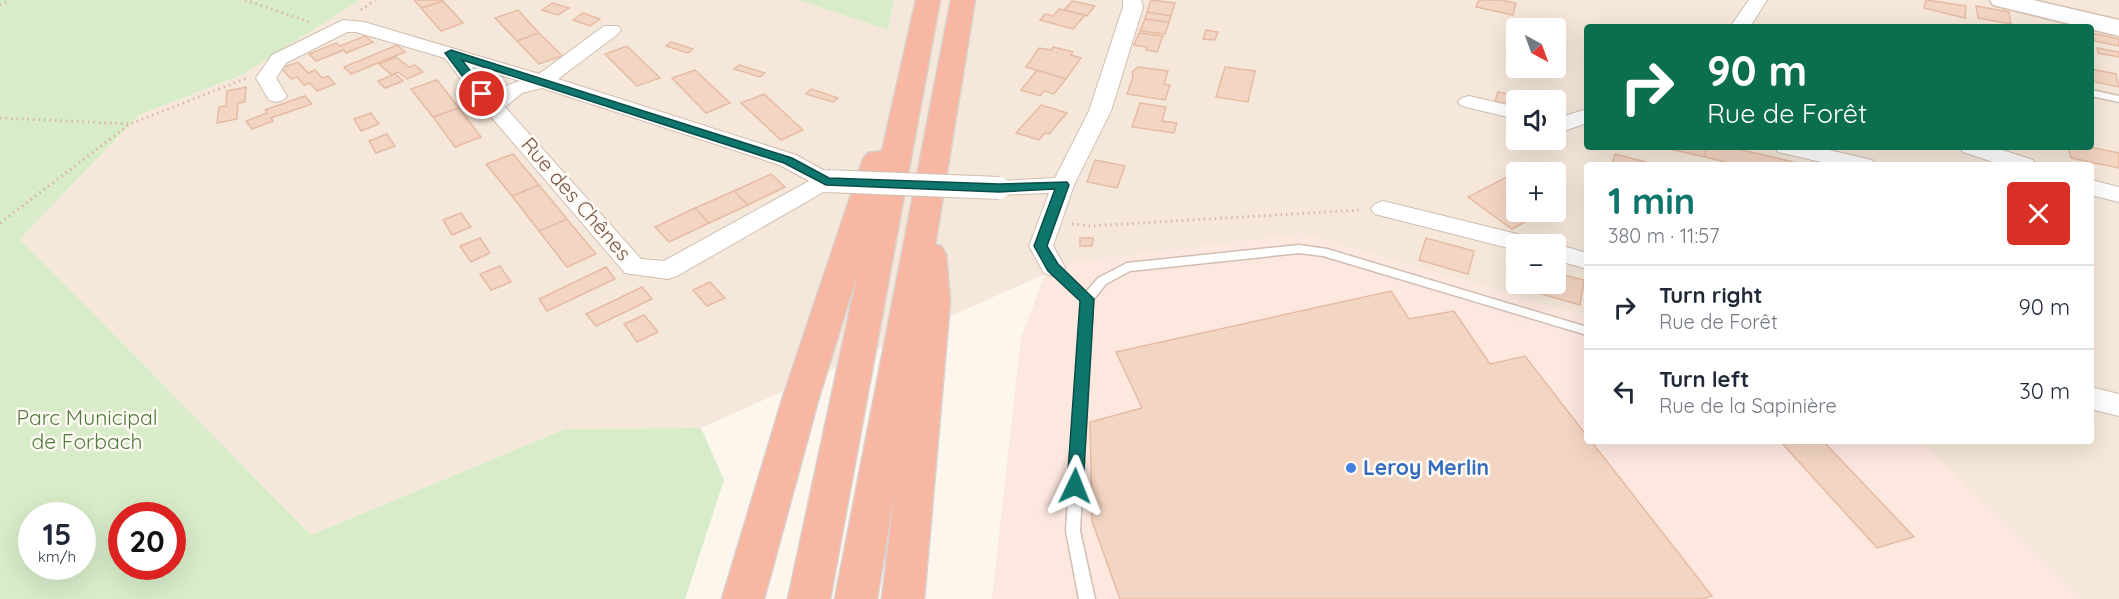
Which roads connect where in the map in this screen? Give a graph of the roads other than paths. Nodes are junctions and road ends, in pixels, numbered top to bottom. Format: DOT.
graph roads {
  1 [pos="928,0"];
  2 [pos="963,0"];
  3 [pos="1132,0"];
  4 [pos="1758,0"];
  5 [pos="2002,0"];
  6 [pos="2119,16"];
  7 [pos="2079,18"];
  8 [pos="1742,24"];
  9 [pos="2119,28"];
  10 [pos="611,30"];
  11 [pos="451,53"];
  12 [pos="542,81"];
  13 [pos="908,92"];
  14 [pos="2094,94"];
  15 [pos="276,96"];
  16 [pos="2119,99"];
  17 [pos="1469,102"];
  18 [pos="494,105"];
  19 [pos="1506,111"];
  20 [pos="1584,116"];
  21 [pos="1566,123"];
  22 [pos="1799,150"];
  23 [pos="1980,150"];
  24 [pos="1851,162"];
  25 [pos="2016,162"];
  26 [pos="826,182"];
  27 [pos="1063,185"];
  28 [pos="2094,187"];
  29 [pos="2119,195"];
  30 [pos="927,206"];
  31 [pos="1383,209"];
  32 [pos="1506,239"];
  33 [pos="1566,255"];
  34 [pos="1584,260"];
  35 [pos="1053,267"];
  36 [pos="1087,299"];
  37 [pos="1584,331"];
  38 [pos="2094,399"];
  39 [pos="2119,405"];
  40 [pos="743,599"];
  41 [pos="809,599"];
  42 [pos="856,599"];
  43 [pos="903,599"];
  44 [pos="1087,599"];
  1 -- 13 [label="highway"];
  2 -- 30 [label="highway"];
  3 -- 27 [label="street"];
  4 -- 8 [label="street"];
  5 -- 7 [label="main road"];
  6 -- 7 [label="main road"];
  7 -- 9 [label="main road"];
  10 -- 12 [label="street"];
  11 -- 12 [label="street"];
  11 -- 15 [label="street"];
  11 -- 18 [label="street, Rue des Chênes"];
  12 -- 18 [label="street"];
  12 -- 26 [label="street"];
  13 -- 40 [label="highway"];
  13 -- 41 [label="highway"];
  14 -- 16 [label="lane"];
  17 -- 19 [label="street"];
  18 -- 26 [label="street, Rue des Chênes"];
  20 -- 21 [label="street"];
  22 -- 24 [label="street"];
  23 -- 25 [label="street"];
  26 -- 27 [label="street, bridge"];
  27 -- 35 [label="street"];
  28 -- 29 [label="street"];
  30 -- 42 [label="highway"];
  30 -- 43 [label="highway"];
  31 -- 32 [label="street"];
  33 -- 34 [label="street"];
  35 -- 36 [label="lane"];
  36 -- 37 [label="lane"];
  36 -- 44 [label="lane"];
  38 -- 39 [label="street"];
}
